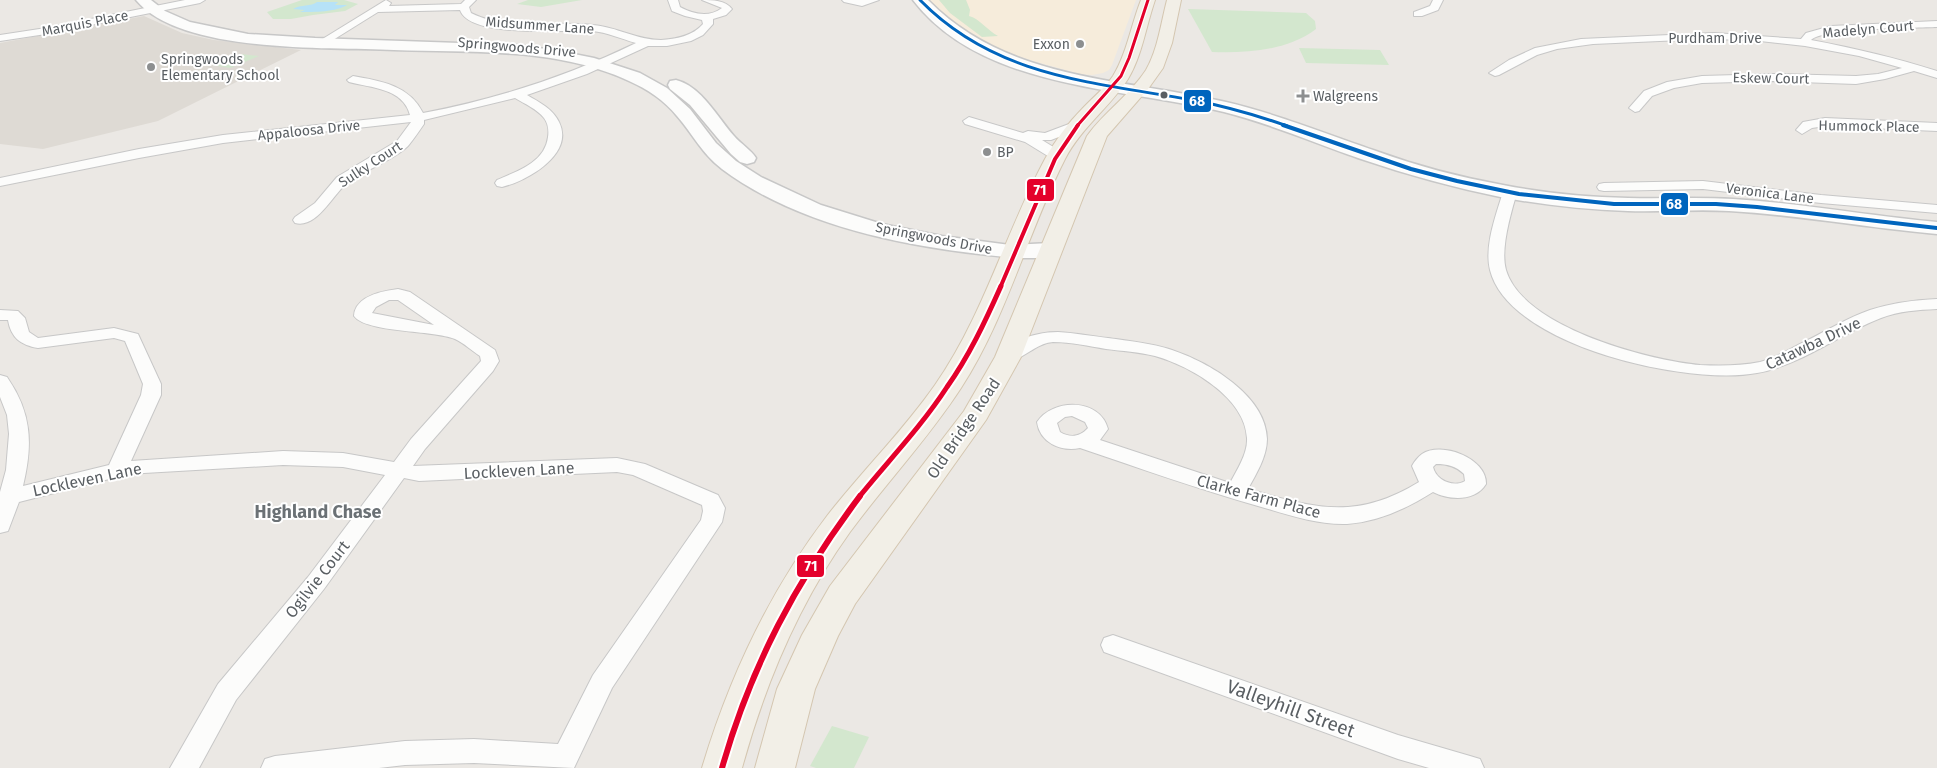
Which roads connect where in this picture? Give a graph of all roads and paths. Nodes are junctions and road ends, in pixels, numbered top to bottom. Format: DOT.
graph roads {
  1 [pos="200,0"];
  2 [pos="391,0"];
  3 [pos="673,0"];
  4 [pos="707,0"];
  5 [pos="847,0"];
  6 [pos="874,0"];
  7 [pos="903,0"];
  8 [pos="920,0"];
  9 [pos="1148,0"];
  10 [pos="1174,0"];
  11 [pos="1438,0"];
  12 [pos="158,4"];
  13 [pos="468,4"];
  14 [pos="376,10"];
  15 [pos="1418,14"];
  16 [pos="706,16"];
  17 [pos="1937,24"];
  18 [pos="0,38"];
  19 [pos="326,40"];
  20 [pos="647,42"];
  21 [pos="1803,43"];
  22 [pos="606,62"];
  23 [pos="1914,68"];
  24 [pos="1495,73"];
  25 [pos="1937,75"];
  26 [pos="353,80"];
  27 [pos="1111,89"];
  28 [pos="1134,93"];
  29 [pos="516,94"];
  30 [pos="1636,108"];
  31 [pos="418,116"];
  32 [pos="969,121"];
  33 [pos="1077,125"];
  34 [pos="1937,127"];
  35 [pos="1802,130"];
  36 [pos="1011,133"];
  37 [pos="1056,157"];
  38 [pos="0,182"];
  39 [pos="502,183"];
  40 [pos="1604,187"];
  41 [pos="1509,197"];
  42 [pos="1937,209"];
  43 [pos="300,220"];
  44 [pos="1937,228"];
  45 [pos="1028,249"];
  46 [pos="1937,304"];
  47 [pos="1027,309"];
  48 [pos="0,315"];
  49 [pos="459,334"];
  50 [pos="1062,337"];
  51 [pos="1008,356"];
  52 [pos="0,381"];
  53 [pos="986,398"];
  54 [pos="1084,442"];
  55 [pos="117,470"];
  56 [pos="399,471"];
  57 [pos="1432,483"];
  58 [pos="1235,493"];
  59 [pos="6,497"];
  60 [pos="0,525"];
  61 [pos="1113,645"];
  62 [pos="562,762"];
  63 [pos="184,768"];
  64 [pos="275,768"];
  65 [pos="722,768"];
  66 [pos="775,768"];
  67 [pos="1470,768"];
  1 -- 12 [label="street, Marquis Place"];
  2 -- 14 [label="street"];
  3 -- 16 [label="street"];
  4 -- 16 [label="street"];
  5 -- 6 [label="street"];
  7 -- 27 [label="street"];
  8 -- 27 [label="street"];
  9 -- 27 [label="main road, Old Bridge Road"];
  10 -- 28 [label="main road, Old Bridge Road"];
  11 -- 15 [label="street"];
  12 -- 18 [label="street, Marquis Place"];
  12 -- 19 [label="street, Springwoods Drive"];
  13 -- 14 [label="street"];
  13 -- 20 [label="street, Midsummer Lane"];
  14 -- 19 [label="street"];
  16 -- 20 [label="street, Midsummer Lane"];
  17 -- 21 [label="street, Madelyn Court"];
  19 -- 22 [label="street, Springwoods Drive"];
  20 -- 22 [label="street"];
  21 -- 23 [label="street, Purdham Drive"];
  21 -- 24 [label="street, Purdham Drive"];
  22 -- 29 [label="street, Appaloosa Drive"];
  22 -- 45 [label="street, Springwoods Drive"];
  23 -- 25 [label="street, Purdham Drive"];
  23 -- 30 [label="street, Eskew Court"];
  26 -- 31 [label="street"];
  27 -- 28 [label="street"];
  27 -- 33 [label="main road, Old Bridge Road"];
  28 -- 41 [label="street"];
  28 -- 45 [label="main road, Old Bridge Road"];
  29 -- 31 [label="street, Appaloosa Drive"];
  29 -- 39 [label="street"];
  31 -- 38 [label="street, Appaloosa Drive"];
  31 -- 43 [label="street, Sulky Court"];
  32 -- 36 [label="street"];
  33 -- 36 [label="street"];
  33 -- 37 [label="main road, Old Bridge Road"];
  34 -- 35 [label="street, Hummock Place"];
  36 -- 37 [label="street"];
  37 -- 45 [label="main road, Old Bridge Road"];
  40 -- 42 [label="street, Veronica Lane"];
  41 -- 44 [label="street"];
  41 -- 46 [label="street, Catawba Drive"];
  45 -- 47 [label="main road, Old Bridge Road"];
  45 -- 53 [label="main road"];
  45 -- 65 [label="main road, Old Bridge Road"];
  47 -- 50 [label="street"];
  47 -- 51 [label="main road, Old Bridge Road"];
  48 -- 55 [label="street"];
  49 -- 49 [label="street, Ogilvie Court"];
  49 -- 56 [label="street, Ogilvie Court"];
  50 -- 51 [label="street"];
  50 -- 58 [label="street"];
  51 -- 53 [label="main road, Old Bridge Road"];
  52 -- 59 [label="street"];
  53 -- 66 [label="main road, Old Bridge Road"];
  54 -- 58 [label="street, Clarke Farm Place"];
  55 -- 56 [label="street, Lockleven Lane"];
  55 -- 59 [label="street, Lockleven Lane"];
  56 -- 62 [label="street, Lockleven Lane"];
  56 -- 63 [label="street, Ogilvie Court"];
  57 -- 58 [label="street, Clarke Farm Place"];
  59 -- 60 [label="street"];
  61 -- 67 [label="street, Valleyhill Street"];
  62 -- 64 [label="street"];
}
